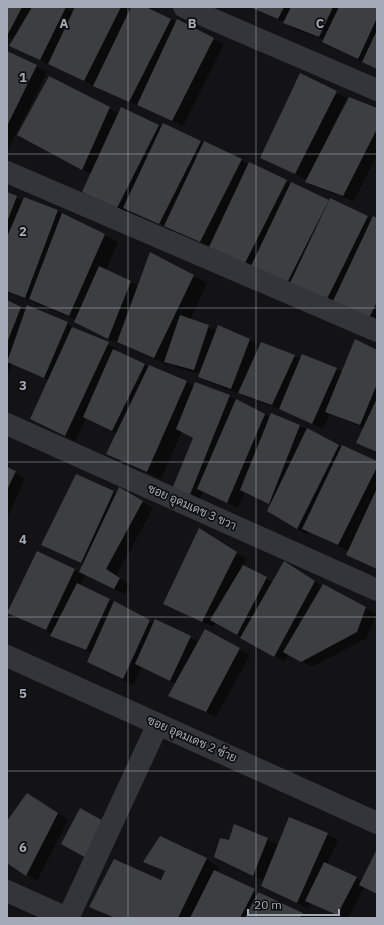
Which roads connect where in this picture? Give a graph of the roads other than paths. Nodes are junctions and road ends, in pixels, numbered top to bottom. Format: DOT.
graph roads {
  1 [pos="184,7"];
  2 [pos="377,90"];
  3 [pos="7,172"];
  4 [pos="375,325"];
  5 [pos="7,424"];
  6 [pos="377,590"];
  7 [pos="7,656"];
  8 [pos="158,724"];
  9 [pos="377,823"];
  10 [pos="7,890"];
  11 [pos="68,918"];
  1 -- 2 [label="street"];
  3 -- 4 [label="street"];
  5 -- 6 [label="street, ซอย อุดมเดช 3 ขวา"];
  7 -- 8 [label="street, ซอย อุดมเดช 2 ซ้าย"];
  8 -- 9 [label="street, ซอย อุดมเดช 2 ซ้าย"];
  8 -- 11 [label="street"];
  10 -- 11 [label="street"];
}
